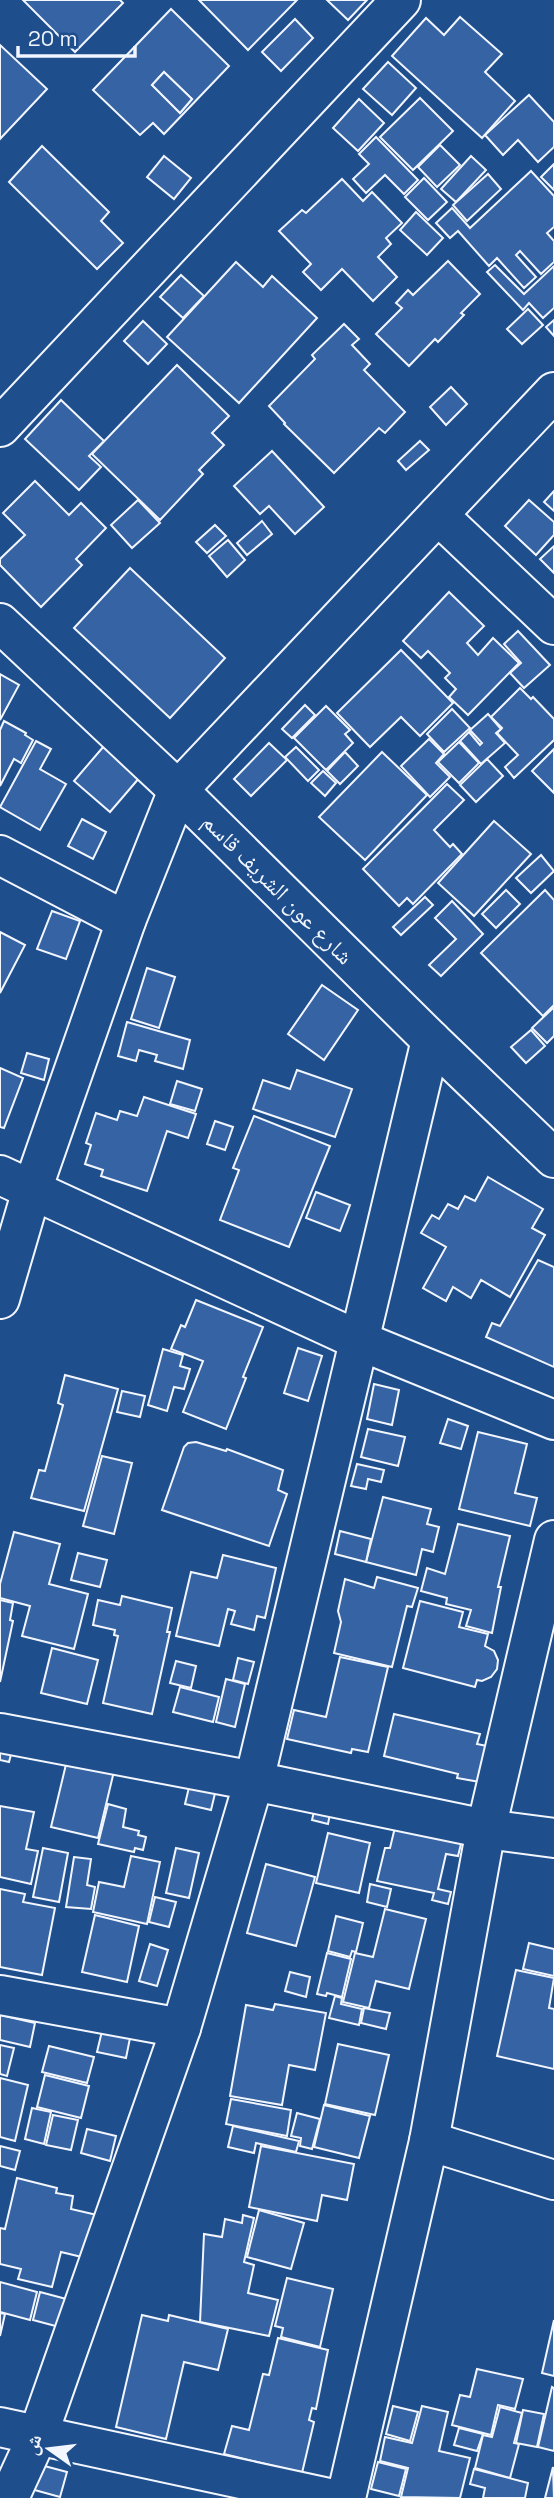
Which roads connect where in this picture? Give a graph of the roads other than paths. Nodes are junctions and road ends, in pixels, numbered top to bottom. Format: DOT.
graph roads {
  1 [pos="401,0"];
  2 [pos="554,391"];
  3 [pos="0,426"];
  4 [pos="438,515"];
  5 [pos="0,623"];
  6 [pos="554,625"];
  7 [pos="178,790"];
  8 [pos="0,855"];
  9 [pos="126,920"];
  10 [pos="431,1040"];
  11 [pos="554,1157"];
  12 [pos="16,1182"];
  13 [pos="0,1299"];
  14 [pos="358,1340"];
  15 [pos="554,1420"];
  16 [pos="554,1540"];
  17 [pos="0,1733"];
  18 [pos="254,1781"];
  19 [pos="486,1829"];
  20 [pos="554,1838"];
  21 [pos="0,1995"];
  22 [pos="181,2028"];
  23 [pos="429,2141"];
  24 [pos="554,2180"];
  25 [pos="0,2427"];
  26 [pos="38,2435"];
  27 [pos="9,2498"];
  28 [pos="329,2498"];
  29 [pos="346,2498"];
  1 -- 3 [label="street"];
  2 -- 4 [label="street"];
  4 -- 6 [label="street"];
  4 -- 7 [label="street"];
  5 -- 7 [label="street, شارع عون الشريف قاسم"];
  7 -- 9 [label="street"];
  7 -- 10 [label="street, شارع عون الشريف قاسم"];
  8 -- 9 [label="street"];
  9 -- 12 [label="street"];
  10 -- 11 [label="street, شارع عون الشريف قاسم"];
  10 -- 14 [label="street"];
  12 -- 13 [label="street"];
  12 -- 14 [label="street"];
  14 -- 15 [label="street"];
  14 -- 18 [label="street"];
  16 -- 19 [label="street"];
  17 -- 18 [label="street"];
  18 -- 19 [label="street"];
  18 -- 22 [label="street"];
  19 -- 20 [label="street"];
  19 -- 23 [label="street"];
  21 -- 22 [label="street"];
  22 -- 26 [label="street"];
  23 -- 24 [label="street"];
  23 -- 29 [label="street"];
  25 -- 26 [label="street"];
  26 -- 27 [label="street"];
  26 -- 28 [label="street"];
}
